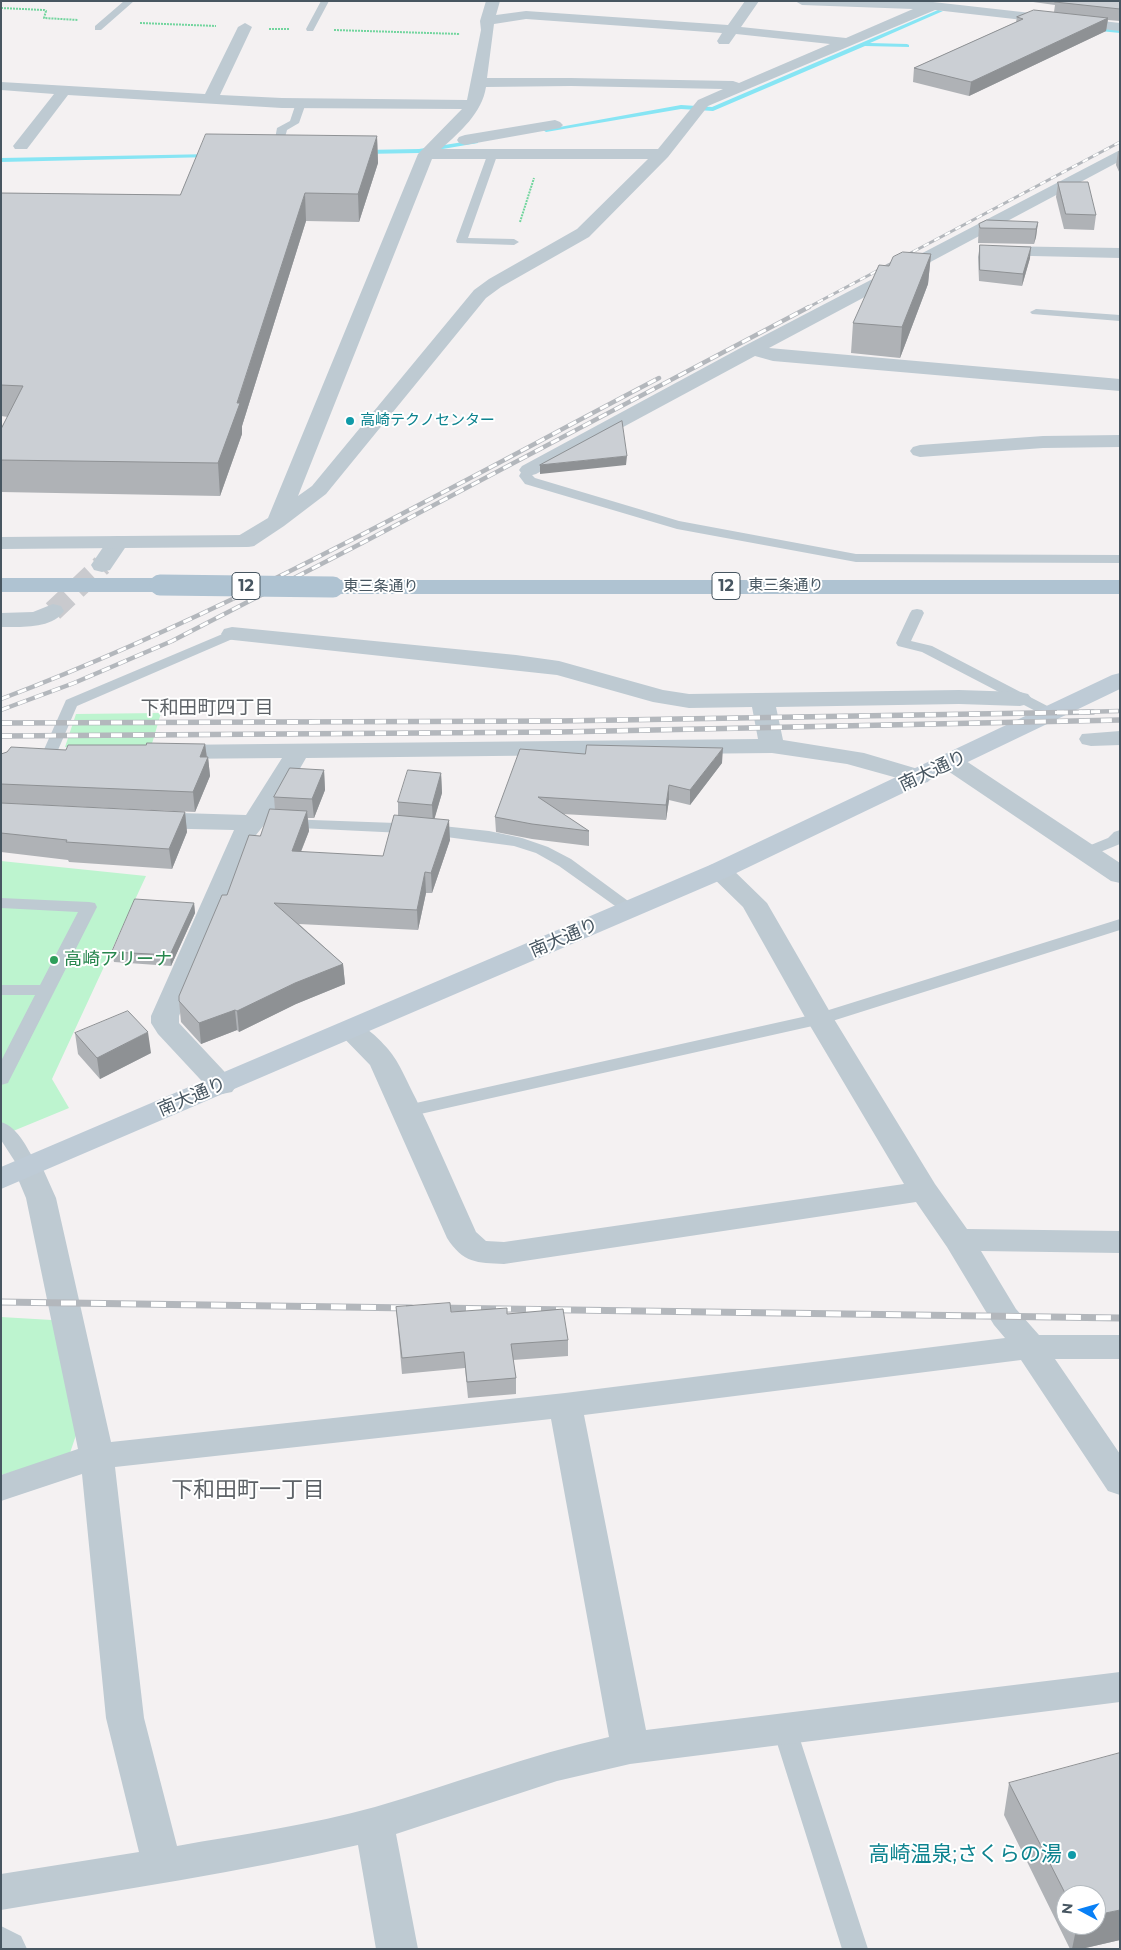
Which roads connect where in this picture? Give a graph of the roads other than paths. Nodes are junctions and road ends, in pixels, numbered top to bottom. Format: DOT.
graph roads {
  1 [pos="130,1"];
  2 [pos="325,1"];
  3 [pos="494,1"];
  4 [pos="752,1"];
  5 [pos="802,1"];
  6 [pos="928,4"];
  7 [pos="487,26"];
  8 [pos="244,27"];
  9 [pos="1120,27"];
  10 [pos="98,28"];
  11 [pos="310,29"];
  12 [pos="733,29"];
  13 [pos="850,42"];
  14 [pos="721,46"];
  15 [pos="480,83"];
  16 [pos="1,86"];
  17 [pos="746,86"];
  18 [pos="65,89"];
  19 [pos="210,100"];
  20 [pos="301,103"];
  21 [pos="474,105"];
  22 [pos="555,125"];
  23 [pos="280,139"];
  24 [pos="21,146"];
  25 [pos="431,149"];
  26 [pos="493,153"];
  27 [pos="662,154"];
  28 [pos="1120,155"];
  29 [pos="514,242"];
  30 [pos="944,248"];
  31 [pos="1120,253"];
  32 [pos="1036,312"];
  33 [pos="1120,318"];
  34 [pos="753,349"];
  35 [pos="1120,385"];
  36 [pos="1120,441"];
  37 [pos="920,451"];
  38 [pos="529,470"];
  39 [pos="277,522"];
  40 [pos="118,542"];
  41 [pos="1,543"];
  42 [pos="1120,559"];
  43 [pos="102,565"];
  44 [pos="1,585"];
  45 [pos="1067,586"];
  46 [pos="1120,587"];
  47 [pos="1120,604"];
  48 [pos="53,611"];
  49 [pos="917,613"];
  50 [pos="1,620"];
  51 [pos="232,634"];
  52 [pos="1120,680"];
  53 [pos="1020,699"];
  54 [pos="764,701"];
  55 [pos="1052,714"];
  56 [pos="1120,738"];
  57 [pos="1091,739"];
  58 [pos="772,746"];
  59 [pos="299,750"];
  60 [pos="150,752"];
  61 [pos="24,753"];
  62 [pos="60,754"];
  63 [pos="951,762"];
  64 [pos="919,777"];
  65 [pos="121,819"];
  66 [pos="252,823"];
  67 [pos="1120,836"];
  68 [pos="1087,852"];
  69 [pos="719,871"];
  70 [pos="1120,875"];
  71 [pos="1,903"];
  72 [pos="631,909"];
  73 [pos="1120,924"];
  74 [pos="1,990"];
  75 [pos="47,990"];
  76 [pos="820,1019"];
  77 [pos="350,1030"];
  78 [pos="1,1079"];
  79 [pos="222,1085"];
  80 [pos="408,1111"];
  81 [pos="1,1128"];
  82 [pos="15,1173"];
  83 [pos="924,1191"];
  84 [pos="958,1240"];
  85 [pos="1120,1242"];
  86 [pos="1120,1347"];
  87 [pos="1030,1348"];
  88 [pos="565,1405"];
  89 [pos="97,1456"];
  90 [pos="1120,1482"];
  91 [pos="1,1488"];
  92 [pos="1120,1688"];
  93 [pos="784,1728"];
  94 [pos="630,1748"];
  95 [pos="374,1824"];
  96 [pos="162,1866"];
  97 [pos="1,1892"];
  98 [pos="1,1945"];
  99 [pos="6,1949"];
  100 [pos="397,1949"];
  101 [pos="855,1949"];
  1 -- 10 [label="lane"];
  2 -- 11 [label="lane"];
  3 -- 7 [label="street"];
  4 -- 12 [label="street"];
  5 -- 6 [label="street"];
  6 -- 9 [label="street"];
  6 -- 13 [label="street"];
  7 -- 12 [label="street"];
  7 -- 15 [label="street"];
  8 -- 19 [label="street"];
  12 -- 13 [label="street"];
  12 -- 14 [label="street"];
  13 -- 17 [label="street"];
  15 -- 17 [label="street"];
  15 -- 21 [label="street"];
  16 -- 18 [label="street"];
  17 -- 27 [label="street"];
  18 -- 19 [label="street"];
  18 -- 24 [label="street"];
  19 -- 20 [label="street"];
  20 -- 21 [label="street"];
  20 -- 23 [label="lane"];
  21 -- 25 [label="street"];
  22 -- 25 [label="street"];
  25 -- 26 [label="street"];
  25 -- 39 [label="street"];
  26 -- 27 [label="street"];
  26 -- 29 [label="lane"];
  27 -- 39 [label="street"];
  28 -- 30 [label="street"];
  30 -- 31 [label="street"];
  30 -- 34 [label="street"];
  32 -- 33 [label="lane"];
  34 -- 35 [label="street"];
  34 -- 38 [label="street"];
  36 -- 37 [label="street"];
  38 -- 42 [label="lane"];
  39 -- 40 [label="street"];
  40 -- 41 [label="street"];
  40 -- 43 [label="street"];
  44 -- 45 [label="main road, 東三条通り / 12, bridge"];
  45 -- 46 [label="main road, 東三条通り / 12"];
  45 -- 47 [label="main road"];
  48 -- 50 [label="street"];
  49 -- 53 [label="lane"];
  51 -- 54 [label="street"];
  51 -- 62 [label="lane"];
  52 -- 55 [label="main road, 南大通り"];
  53 -- 54 [label="street"];
  53 -- 55 [label="lane"];
  54 -- 58 [label="street"];
  55 -- 63 [label="main road, 南大通り"];
  56 -- 57 [label="street"];
  58 -- 59 [label="street"];
  58 -- 64 [label="street"];
  59 -- 60 [label="street"];
  59 -- 66 [label="street"];
  61 -- 62 [label="street"];
  63 -- 64 [label="main road, 南大通り"];
  63 -- 68 [label="street"];
  64 -- 69 [label="main road, 南大通り"];
  65 -- 66 [label="street"];
  66 -- 72 [label="lane"];
  66 -- 79 [label="street"];
  67 -- 68 [label="lane"];
  68 -- 70 [label="street"];
  69 -- 72 [label="main road, 南大通り"];
  69 -- 76 [label="street"];
  71 -- 75 [label="lane"];
  72 -- 77 [label="main road, 南大通り"];
  73 -- 76 [label="lane"];
  74 -- 75 [label="lane"];
  75 -- 78 [label="lane"];
  76 -- 80 [label="lane"];
  76 -- 83 [label="street"];
  77 -- 79 [label="main road, 南大通り"];
  77 -- 80 [label="street"];
  79 -- 82 [label="main road, 南大通り"];
  80 -- 83 [label="street"];
  81 -- 82 [label="lane"];
  82 -- 89 [label="street"];
  83 -- 84 [label="street"];
  84 -- 85 [label="street"];
  84 -- 87 [label="street"];
  86 -- 87 [label="street"];
  87 -- 88 [label="street"];
  87 -- 90 [label="street"];
  88 -- 89 [label="street"];
  88 -- 94 [label="street"];
  89 -- 91 [label="street"];
  89 -- 96 [label="street"];
  92 -- 93 [label="street"];
  93 -- 94 [label="street"];
  93 -- 101 [label="lane"];
  94 -- 95 [label="street"];
  95 -- 96 [label="street"];
  95 -- 100 [label="street"];
  96 -- 97 [label="street"];
  98 -- 99 [label="street"];
}
